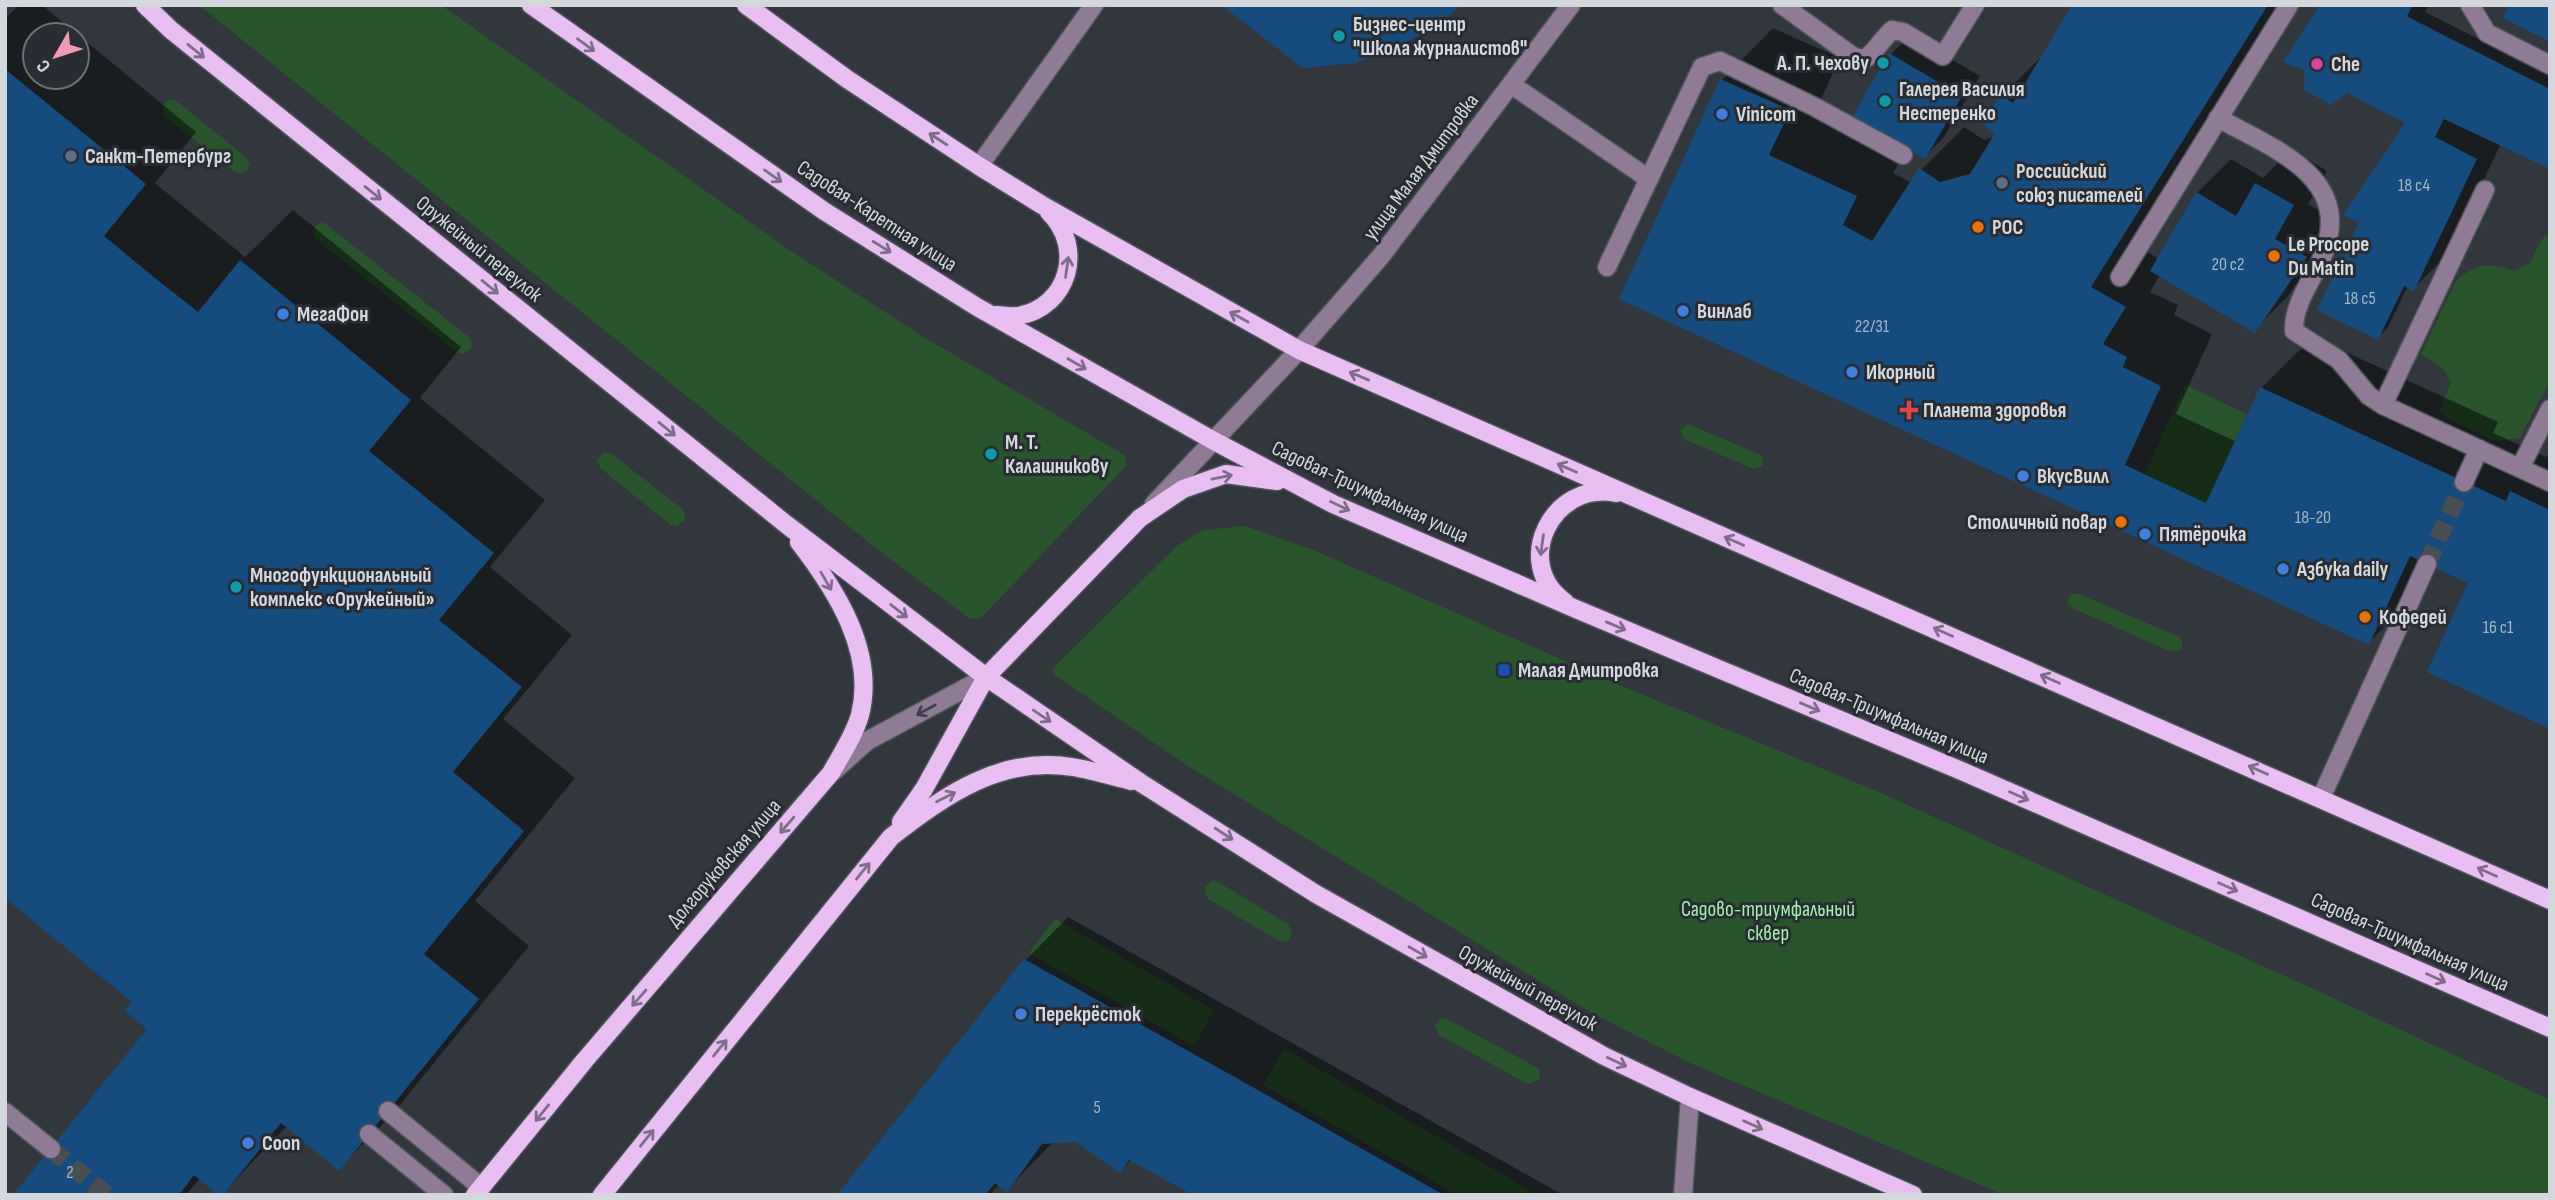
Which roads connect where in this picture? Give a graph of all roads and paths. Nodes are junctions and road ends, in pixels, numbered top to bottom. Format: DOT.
graph roads {
  1 [pos="145,5"];
  2 [pos="531,5"];
  3 [pos="746,5"];
  4 [pos="1094,5"];
  5 [pos="1571,5"];
  6 [pos="1783,5"];
  7 [pos="1975,5"];
  8 [pos="2289,5"];
  9 [pos="2470,5"];
  10 [pos="765,11"];
  11 [pos="2550,65"];
  12 [pos="1512,85"];
  13 [pos="2218,118"];
  14 [pos="1903,155"];
  15 [pos="979,166"];
  16 [pos="1649,179"];
  17 [pos="2485,190"];
  18 [pos="1042,205"];
  19 [pos="1607,267"];
  20 [pos="2120,277"];
  21 [pos="977,307"];
  22 [pos="1299,350"];
  23 [pos="2383,405"];
  24 [pos="2550,409"];
  25 [pos="1214,442"];
  26 [pos="2479,449"];
  27 [pos="2520,468"];
  28 [pos="2464,482"];
  29 [pos="2550,482"];
  30 [pos="1296,484"];
  31 [pos="1630,496"];
  32 [pos="1140,518"];
  33 [pos="787,525"];
  34 [pos="2427,564"];
  35 [pos="1576,609"];
  36 [pos="986,677"];
  37 [pos="831,773"];
  38 [pos="1141,783"];
  39 [pos="2320,798"];
  40 [pos="891,836"];
  41 [pos="2550,900"];
  42 [pos="2550,1028"];
  43 [pos="1690,1097"];
  44 [pos="387,1111"];
  45 [pos="5,1112"];
  46 [pos="369,1134"];
  47 [pos="51,1149"];
  48 [pos="478,1191"];
  49 [pos="444,1195"];
  50 [pos="602,1195"];
  51 [pos="1682,1195"];
  52 [pos="1913,1195"];
  1 -- 33 [label="main road, Оружейный переулок, one-way"];
  2 -- 21 [label="main road, Садовая-Каретная улица, one-way"];
  3 -- 10 [label="main road"];
  4 -- 15 [label="street"];
  5 -- 12 [label="street, улица Малая Дмитровка"];
  6 -- 7 [label="street"];
  8 -- 13 [label="street"];
  9 -- 11 [label="street"];
  15 -- 10 [label="main road, one-way"];
  12 -- 16 [label="street"];
  12 -- 22 [label="street, улица Малая Дмитровка"];
  13 -- 20 [label="street"];
  13 -- 23 [label="street"];
  14 -- 16 [label="street"];
  15 -- 18 [label="main road"];
  16 -- 19 [label="street"];
  17 -- 23 [label="street"];
  21 -- 18 [label="main road, one-way"];
  22 -- 18 [label="main road, one-way"];
  21 -- 25 [label="main road, Садовая-Каретная улица, one-way"];
  22 -- 25 [label="street, улица Малая Дмитровка"];
  31 -- 22 [label="main road, one-way"];
  23 -- 26 [label="street"];
  24 -- 27 [label="street"];
  25 -- 30 [label="main road, Садовая-Триумфальная улица"];
  25 -- 32 [label="street, улица Малая Дмитровка"];
  26 -- 27 [label="street"];
  26 -- 28 [label="street"];
  27 -- 29 [label="street"];
  32 -- 30 [label="main road, one-way"];
  30 -- 35 [label="main road, Садовая-Триумфальная улица, one-way"];
  31 -- 35 [label="main road, one-way"];
  39 -- 31 [label="main road, one-way"];
  32 -- 36 [label="main road"];
  33 -- 36 [label="main road, one-way"];
  33 -- 37 [label="main road, Долгоруковская улица, one-way"];
  34 -- 39 [label="street"];
  35 -- 42 [label="main road, Садовая-Триумфальная улица, one-way"];
  36 -- 37 [label="street, one-way"];
  36 -- 38 [label="main road, one-way"];
  36 -- 40 [label="main road"];
  37 -- 48 [label="main road, Долгоруковская улица, one-way"];
  40 -- 38 [label="main road, one-way"];
  38 -- 43 [label="main road, Оружейный переулок, one-way"];
  41 -- 39 [label="main road, one-way"];
  50 -- 40 [label="main road, one-way"];
  43 -- 51 [label="street"];
  43 -- 52 [label="main road, Оружейный переулок, one-way"];
  44 -- 48 [label="street"];
  45 -- 47 [label="street"];
  46 -- 49 [label="street"];
}
